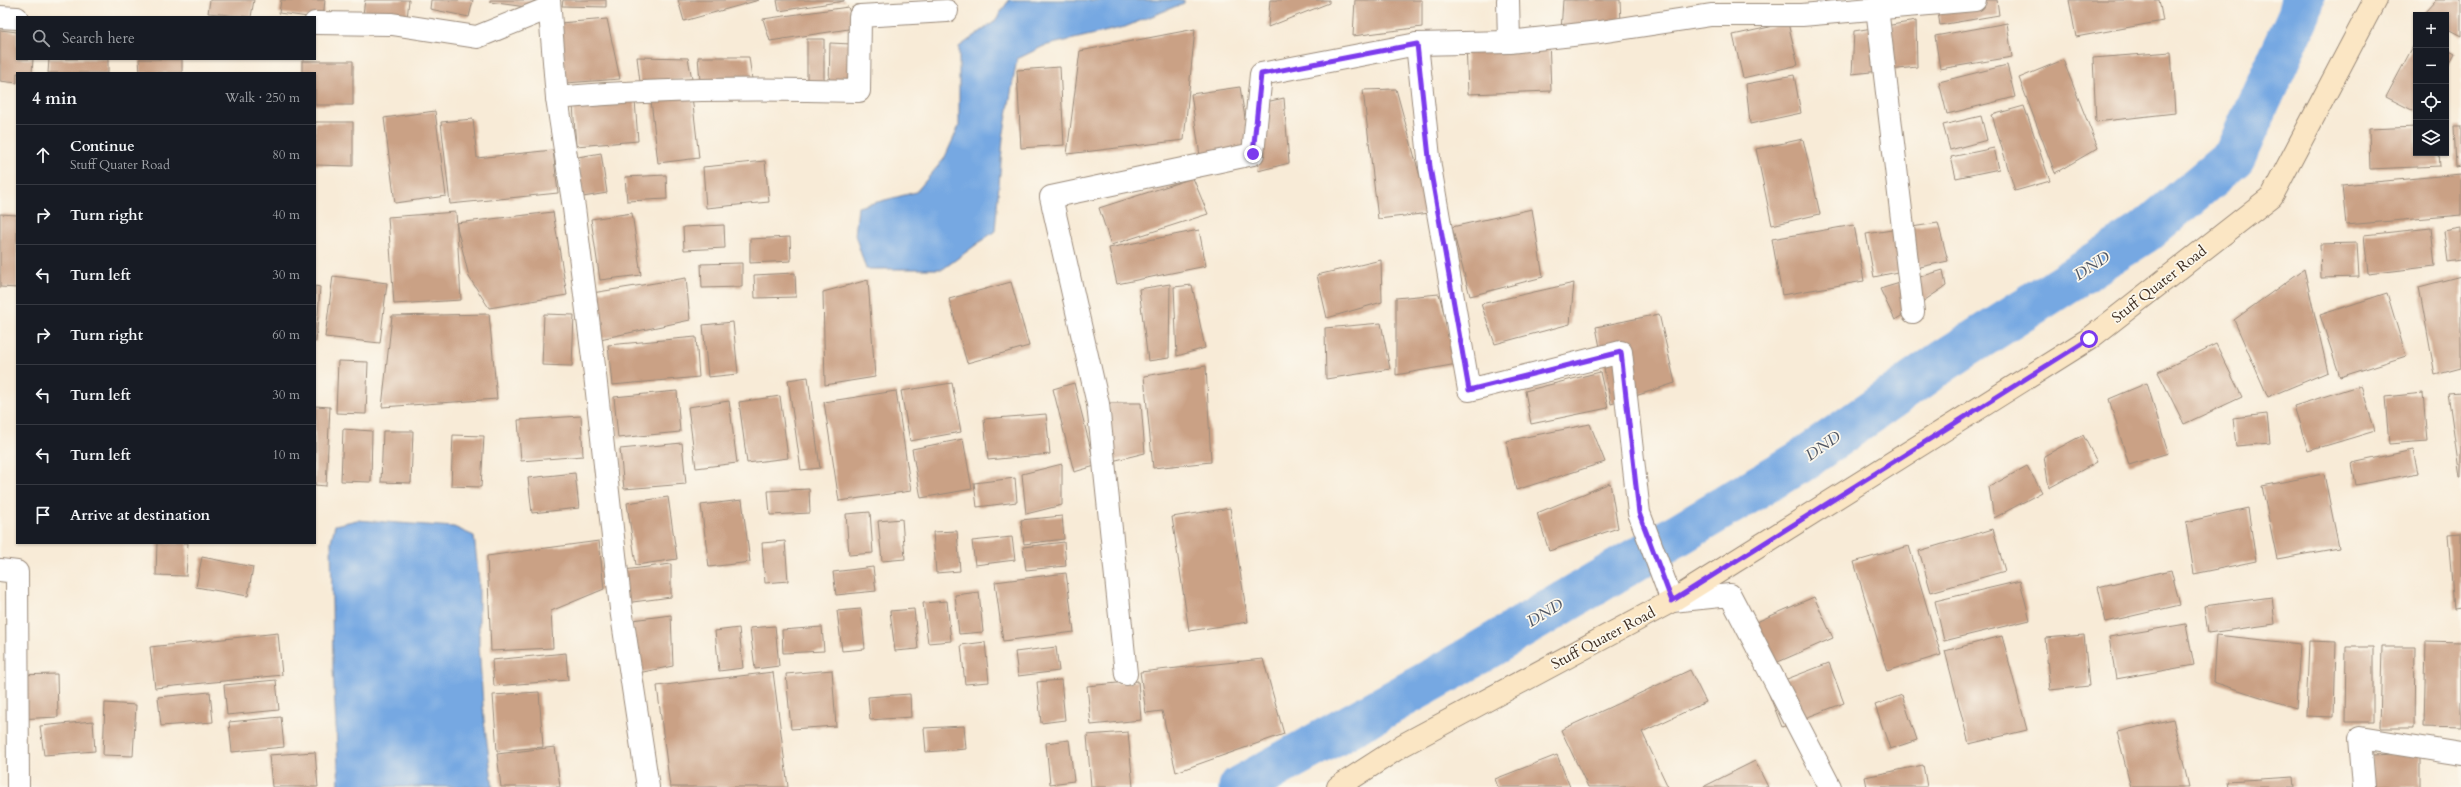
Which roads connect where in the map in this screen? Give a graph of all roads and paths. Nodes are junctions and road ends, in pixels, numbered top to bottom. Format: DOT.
graph roads {
  1 [pos="1508,0"];
  2 [pos="1976,0"];
  3 [pos="2375,0"];
  4 [pos="549,4"];
  5 [pos="1877,8"];
  6 [pos="947,11"];
  7 [pos="0,17"];
  8 [pos="16,18"];
  9 [pos="316,23"];
  10 [pos="1509,42"];
  11 [pos="1417,44"];
  12 [pos="557,98"];
  13 [pos="1914,312"];
  14 [pos="0,570"];
  15 [pos="1671,600"];
  16 [pos="1126,674"];
  17 [pos="2461,754"];
  18 [pos="18,787"];
  19 [pos="648,787"];
  20 [pos="1338,787"];
  21 [pos="1830,787"];
  22 [pos="2364,787"];
  1 -- 10 [label="street"];
  2 -- 5 [label="street"];
  3 -- 15 [label="street, Stuff Quater Road"];
  4 -- 9 [label="street"];
  4 -- 12 [label="street"];
  5 -- 10 [label="street"];
  5 -- 13 [label="street"];
  6 -- 12 [label="street"];
  7 -- 8 [label="street"];
  10 -- 11 [label="street"];
  11 -- 15 [label="street"];
  11 -- 16 [label="street"];
  12 -- 19 [label="street"];
  14 -- 18 [label="street"];
  15 -- 20 [label="street, Stuff Quater Road"];
  15 -- 21 [label="street"];
  17 -- 22 [label="street"];
}
